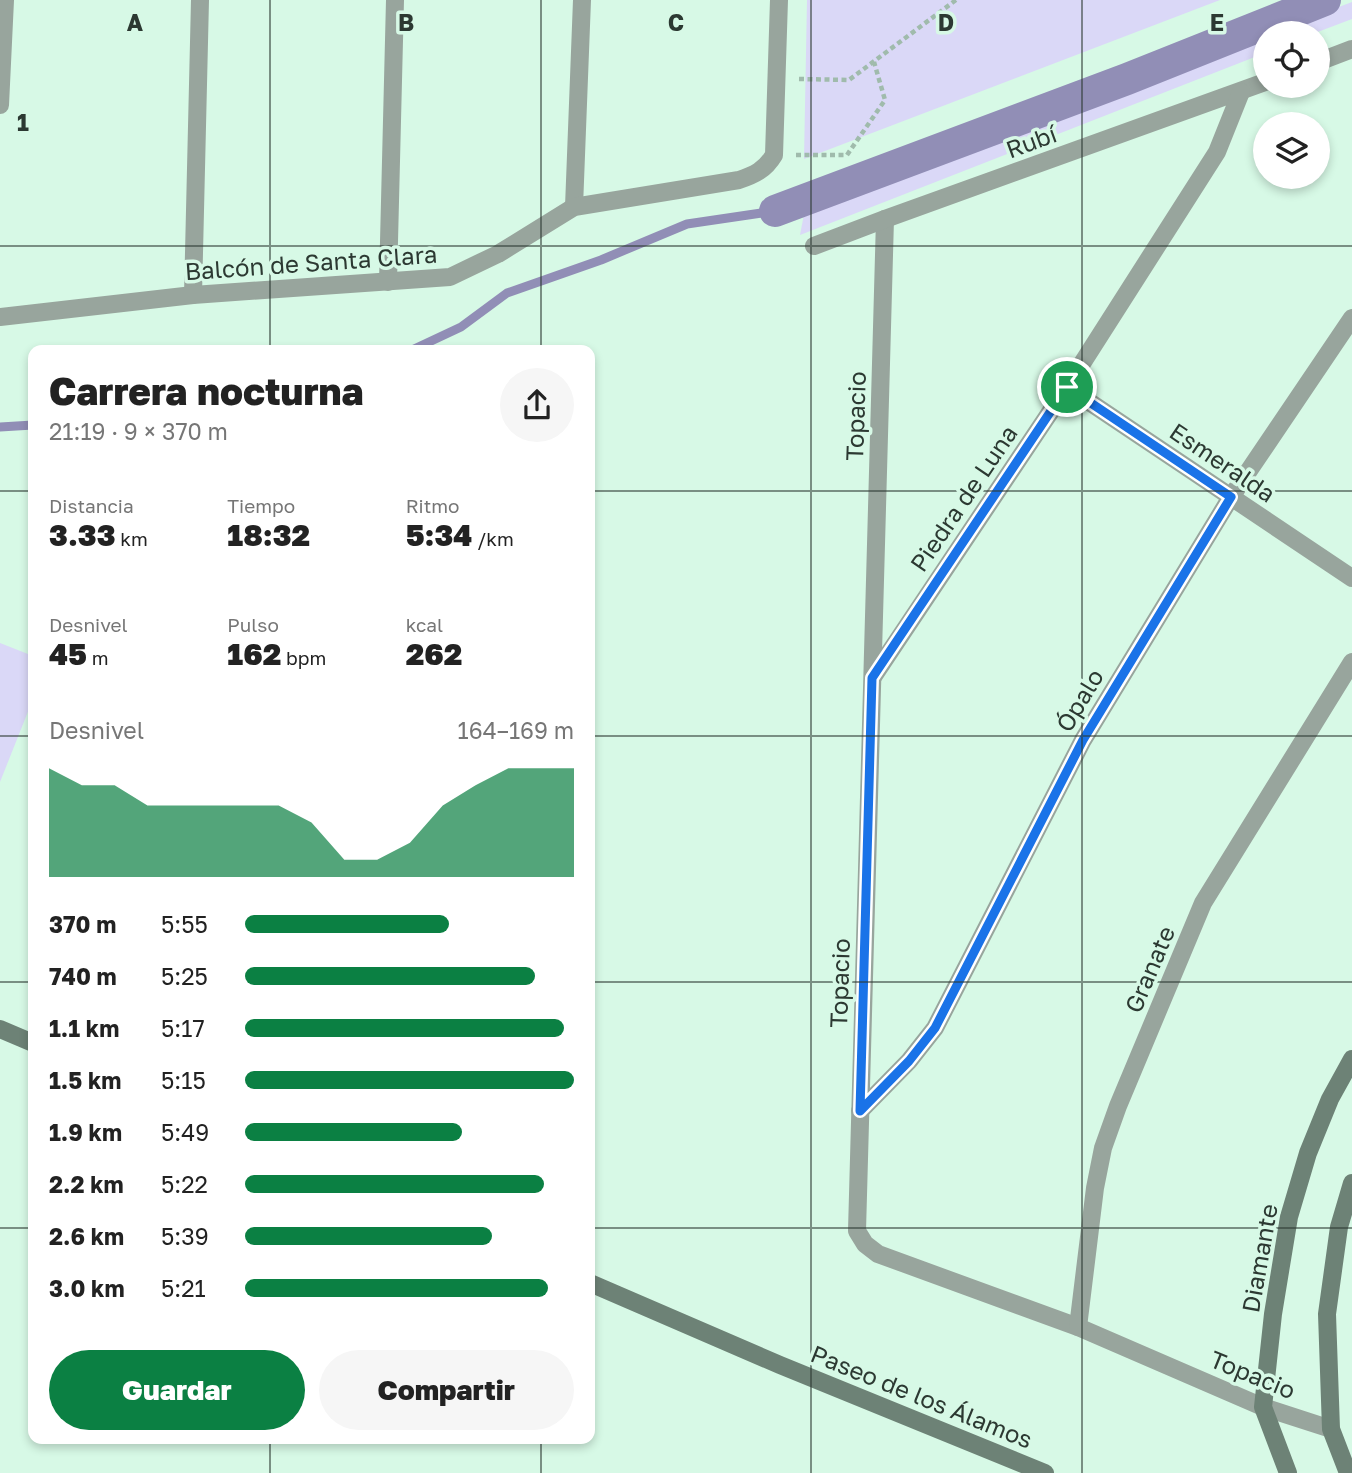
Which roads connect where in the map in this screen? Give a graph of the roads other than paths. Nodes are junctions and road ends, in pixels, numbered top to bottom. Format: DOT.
graph roads {
  1 [pos="5,0"];
  2 [pos="200,0"];
  3 [pos="395,0"];
  4 [pos="582,0"];
  5 [pos="779,0"];
  6 [pos="1352,49"];
  7 [pos="1330,57"];
  8 [pos="1253,87"];
  9 [pos="1241,92"];
  10 [pos="0,105"];
  11 [pos="574,207"];
  12 [pos="885,219"];
  13 [pos="814,246"];
  14 [pos="388,282"];
  15 [pos="193,295"];
  16 [pos="0,317"];
  17 [pos="1352,318"];
  18 [pos="1067,387"];
  19 [pos="1231,497"];
  20 [pos="1352,578"];
  21 [pos="1352,662"];
  22 [pos="872,678"];
  23 [pos="0,1029"];
  24 [pos="28,1041"];
  25 [pos="1352,1059"];
  26 [pos="860,1111"];
  27 [pos="1352,1183"];
  28 [pos="595,1285"];
  29 [pos="1079,1327"];
  30 [pos="1263,1407"];
  31 [pos="1331,1429"];
  32 [pos="1045,1473"];
  33 [pos="1288,1473"];
  34 [pos="1348,1473"];
  1 -- 10 [label="street"];
  2 -- 15 [label="street"];
  3 -- 14 [label="street"];
  4 -- 11 [label="street"];
  5 -- 11 [label="street, Balcón de Santa Clara"];
  6 -- 7 [label="street"];
  8 -- 9 [label="street, Rubí"];
  9 -- 12 [label="street, Rubí"];
  9 -- 18 [label="street, Piedra de Luna"];
  11 -- 14 [label="street, Balcón de Santa Clara"];
  12 -- 13 [label="street, Rubí"];
  12 -- 22 [label="street, Topacio"];
  14 -- 15 [label="street, Balcón de Santa Clara"];
  15 -- 16 [label="street, Balcón de Santa Clara"];
  17 -- 19 [label="street, Ópalo"];
  18 -- 19 [label="street, Esmeralda"];
  18 -- 22 [label="street, Piedra de Luna"];
  19 -- 20 [label="street, Esmeralda"];
  19 -- 26 [label="street, Ópalo"];
  21 -- 29 [label="street, Granate"];
  22 -- 26 [label="street, Topacio"];
  23 -- 24 [label="street"];
  25 -- 30 [label="street, Diamante"];
  26 -- 29 [label="street, Topacio"];
  27 -- 31 [label="street"];
  28 -- 32 [label="street, Paseo de los Álamos"];
  29 -- 30 [label="street, Topacio"];
  30 -- 31 [label="street, Topacio"];
  30 -- 33 [label="street, Diamante"];
  31 -- 34 [label="street"];
}
